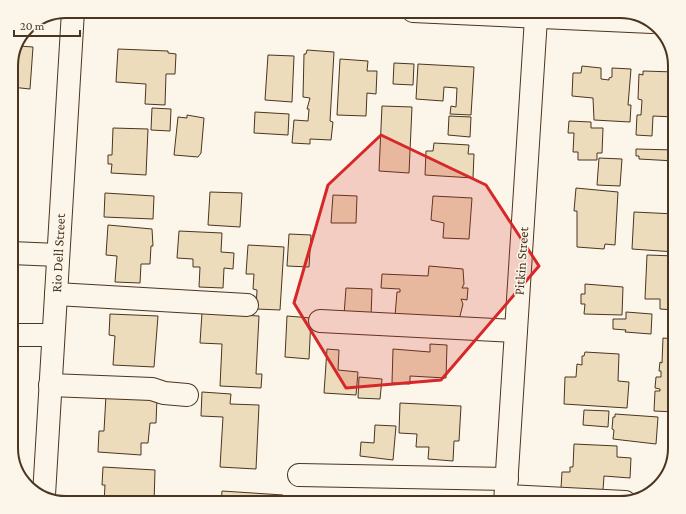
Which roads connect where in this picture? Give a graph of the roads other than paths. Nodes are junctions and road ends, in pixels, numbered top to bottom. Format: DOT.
graph roads {
  1 [pos="73,18"];
  2 [pos="536,18"];
  3 [pos="637,21"];
  4 [pos="18,253"];
  5 [pos="58,255"];
  6 [pos="56,294"];
  7 [pos="247,305"];
  8 [pos="320,321"];
  9 [pos="516,331"];
  10 [pos="18,335"];
  11 [pos="53,335"];
  12 [pos="50,385"];
  13 [pos="187,395"];
  14 [pos="299,475"];
  15 [pos="44,491"];
  16 [pos="506,493"];
  17 [pos="546,496"];
  1 -- 5 [label="street, Rio Dell Street"];
  2 -- 3 [label="street"];
  2 -- 9 [label="street, Pitkin Street"];
  4 -- 5 [label="street"];
  5 -- 6 [label="street, Rio Dell Street"];
  6 -- 7 [label="street"];
  6 -- 11 [label="street, Rio Dell Street"];
  8 -- 9 [label="street"];
  9 -- 16 [label="street, Pitkin Street"];
  10 -- 11 [label="street"];
  11 -- 12 [label="street, Rio Dell Street"];
  12 -- 13 [label="street"];
  12 -- 15 [label="street, Rio Dell Street"];
  14 -- 16 [label="street"];
  16 -- 17 [label="street"];
}
